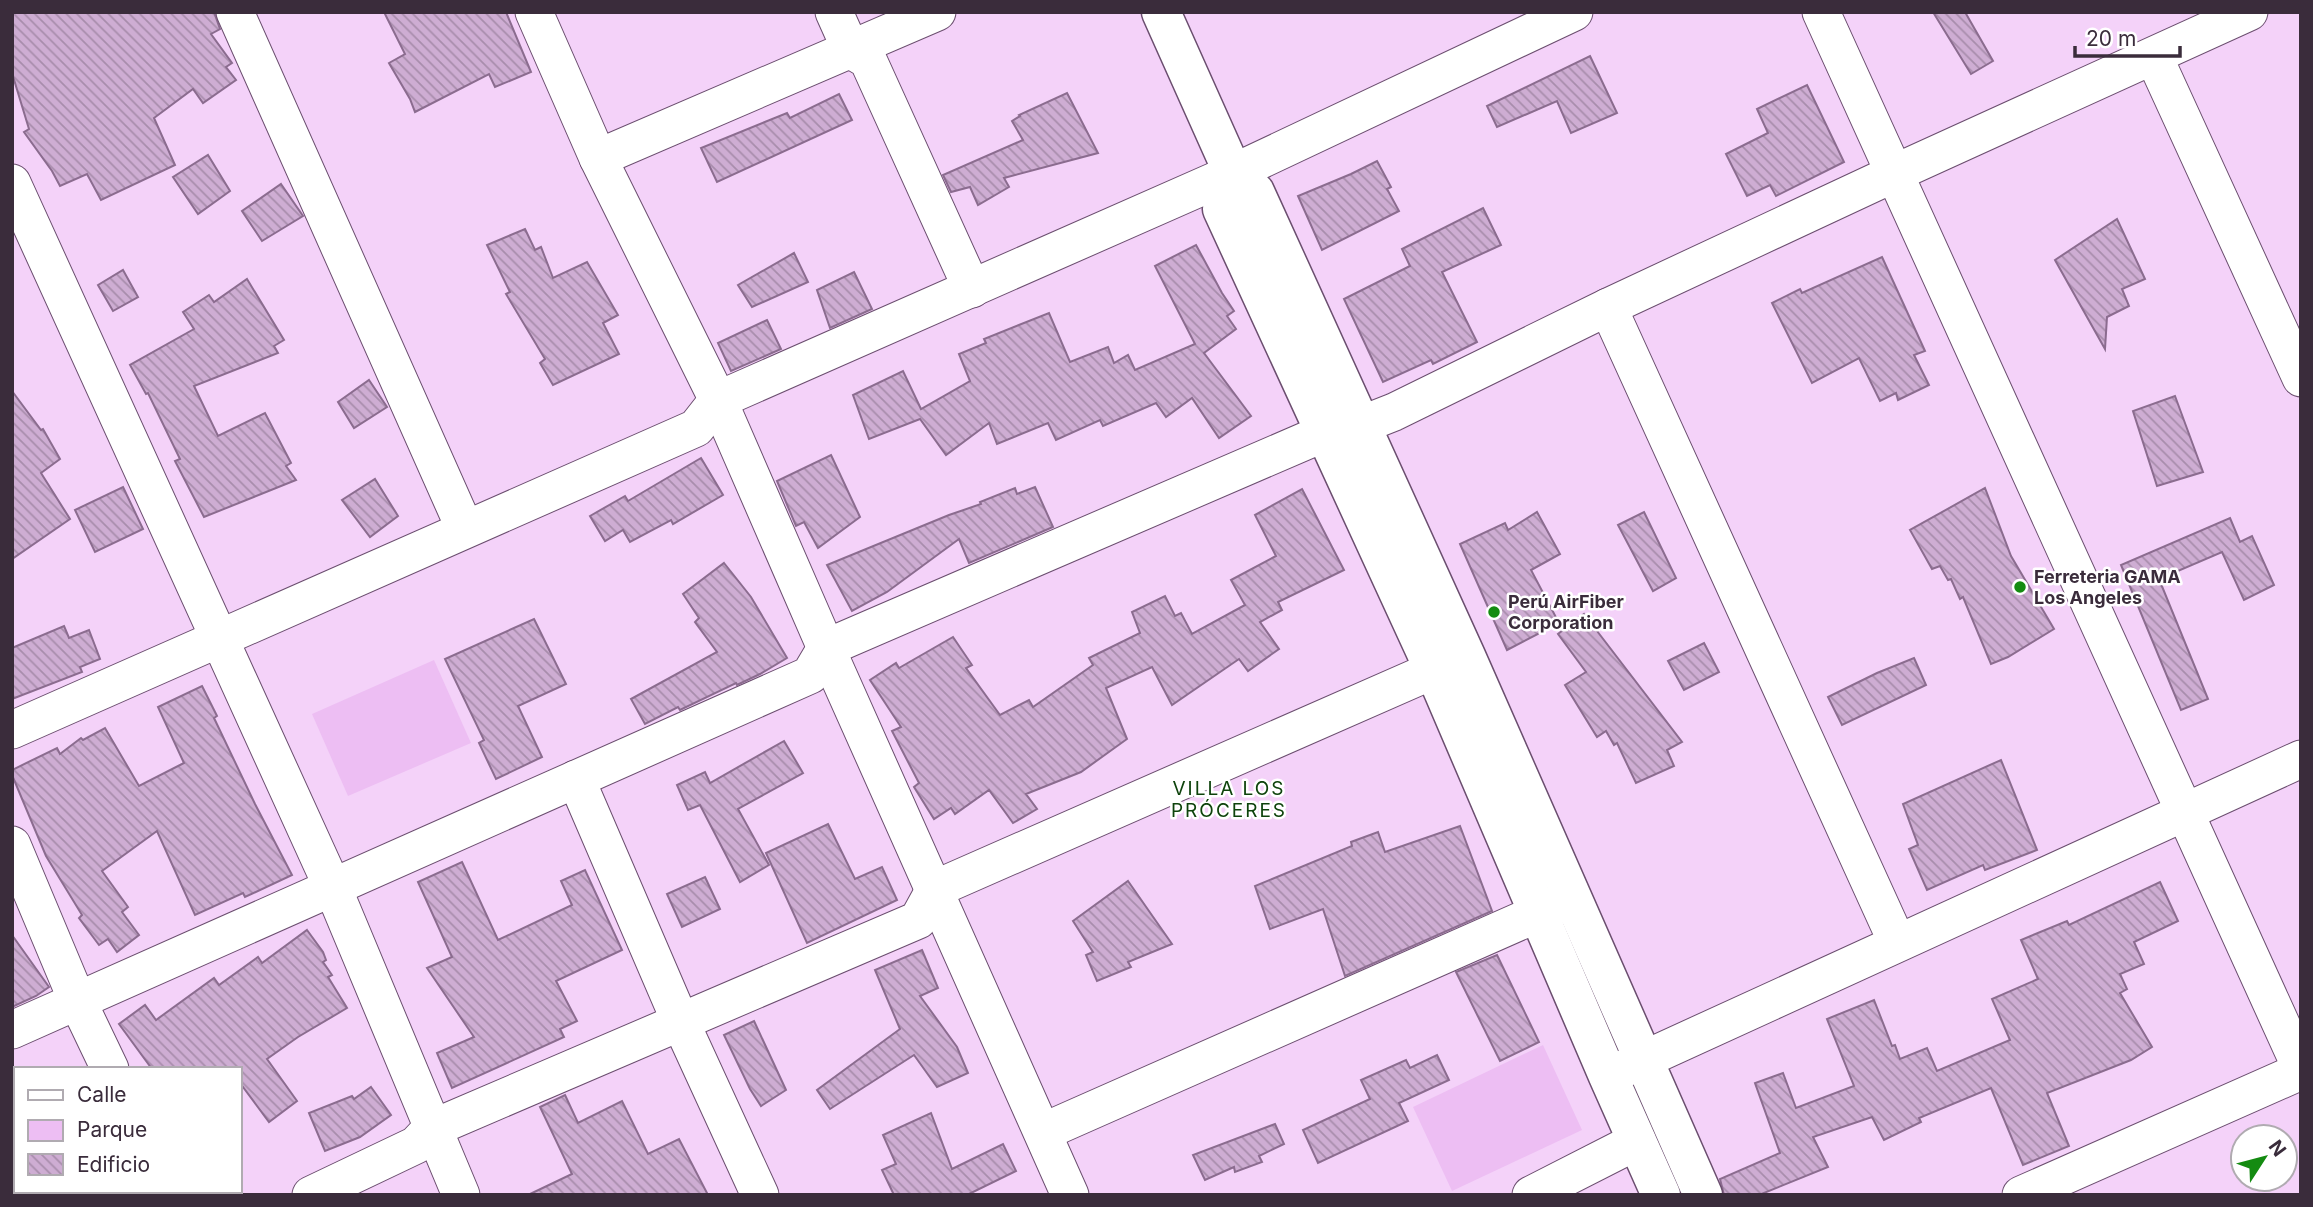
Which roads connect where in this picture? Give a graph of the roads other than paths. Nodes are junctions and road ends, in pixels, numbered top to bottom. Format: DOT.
graph roads {
  1 [pos="235,12"];
  2 [pos="534,12"];
  3 [pos="834,12"];
  4 [pos="937,12"];
  5 [pos="1161,12"];
  6 [pos="1574,12"];
  7 [pos="1821,12"];
  8 [pos="2249,12"];
  9 [pos="851,50"];
  10 [pos="2154,57"];
  11 [pos="598,158"];
  12 [pos="1233,173"];
  13 [pos="1895,173"];
  14 [pos="12,183"];
  15 [pos="972,289"];
  16 [pos="1608,307"];
  17 [pos="2301,378"];
  18 [pos="718,400"];
  19 [pos="1361,425"];
  20 [pos="1324,433"];
  21 [pos="465,529"];
  22 [pos="219,640"];
  23 [pos="826,648"];
  24 [pos="1450,663"];
  25 [pos="12,730"];
  26 [pos="2301,759"];
  27 [pos="576,779"];
  28 [pos="2186,811"];
  29 [pos="12,845"];
  30 [pos="332,886"];
  31 [pos="935,889"];
  32 [pos="1572,898"];
  33 [pos="1538,914"];
  34 [pos="1897,942"];
  35 [pos="78,1000"];
  36 [pos="681,1023"];
  37 [pos="12,1030"];
  38 [pos="1644,1060"];
  39 [pos="109,1067"];
  40 [pos="2301,1069"];
  41 [pos="1608,1076"];
  42 [pos="431,1129"];
  43 [pos="1043,1132"];
  44 [pos="1637,1141"];
  45 [pos="311,1195"];
  46 [pos="461,1195"];
  47 [pos="760,1195"];
  48 [pos="1070,1195"];
  49 [pos="1531,1195"];
  50 [pos="1661,1195"];
  51 [pos="1703,1195"];
  52 [pos="2021,1195"];
  1 -- 21 [label="street"];
  2 -- 11 [label="street"];
  3 -- 9 [label="street"];
  4 -- 9 [label="street"];
  5 -- 12 [label="street"];
  6 -- 12 [label="street"];
  7 -- 13 [label="street"];
  8 -- 10 [label="street"];
  9 -- 11 [label="street"];
  9 -- 15 [label="street"];
  10 -- 13 [label="street"];
  10 -- 17 [label="street"];
  11 -- 18 [label="street"];
  12 -- 15 [label="street"];
  12 -- 19 [label="street"];
  12 -- 20 [label="street"];
  13 -- 16 [label="street"];
  13 -- 28 [label="street"];
  14 -- 22 [label="street"];
  15 -- 18 [label="street"];
  16 -- 19 [label="street"];
  16 -- 34 [label="street"];
  18 -- 21 [label="street"];
  18 -- 23 [label="street"];
  19 -- 20 [label="street"];
  19 -- 24 [label="street"];
  20 -- 23 [label="street"];
  20 -- 24 [label="street"];
  21 -- 22 [label="street"];
  22 -- 25 [label="street"];
  22 -- 30 [label="street"];
  23 -- 27 [label="street"];
  23 -- 31 [label="street"];
  24 -- 31 [label="street"];
  24 -- 32 [label="street"];
  24 -- 33 [label="street"];
  26 -- 28 [label="street"];
  27 -- 30 [label="street"];
  27 -- 36 [label="street"];
  28 -- 34 [label="street"];
  28 -- 40 [label="street"];
  29 -- 35 [label="street"];
  30 -- 35 [label="street"];
  30 -- 42 [label="street"];
  31 -- 36 [label="street"];
  31 -- 43 [label="street"];
  32 -- 33 [label="street"];
  32 -- 38 [label="street"];
  33 -- 41 [label="street"];
  33 -- 43 [label="street"];
  34 -- 38 [label="street"];
  35 -- 37 [label="street"];
  35 -- 39 [label="street"];
  36 -- 42 [label="street"];
  36 -- 47 [label="street"];
  38 -- 41 [label="street"];
  38 -- 51 [label="street"];
  40 -- 52 [label="street"];
  41 -- 44 [label="street"];
  42 -- 45 [label="street"];
  42 -- 46 [label="street"];
  43 -- 48 [label="street"];
  44 -- 49 [label="street"];
  44 -- 50 [label="street"];
}
